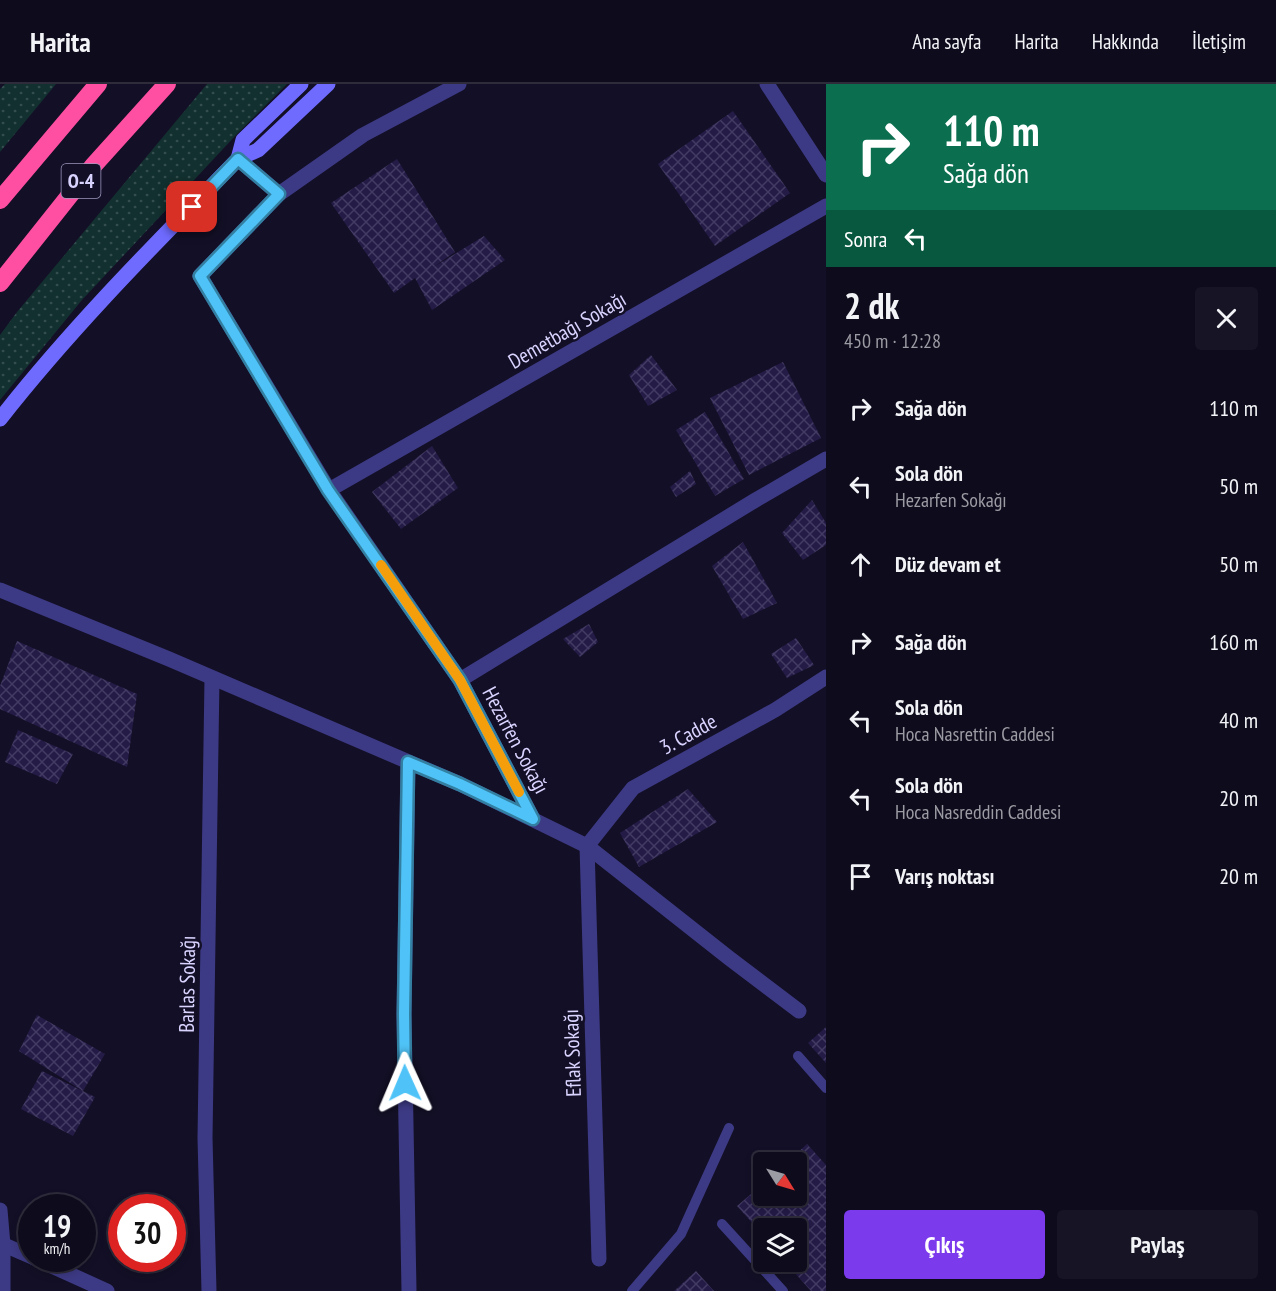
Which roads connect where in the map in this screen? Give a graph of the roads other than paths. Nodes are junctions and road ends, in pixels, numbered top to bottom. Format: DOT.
graph roads {
  1 [pos="98,84"];
  2 [pos="167,84"];
  3 [pos="301,84"];
  4 [pos="328,84"];
  5 [pos="459,84"];
  6 [pos="767,84"];
  7 [pos="238,159"];
  8 [pos="826,176"];
  9 [pos="279,194"];
  10 [pos="0,200"];
  11 [pos="826,206"];
  12 [pos="0,283"];
  13 [pos="0,419"];
  14 [pos="826,459"];
  15 [pos="328,490"];
  16 [pos="0,590"];
  17 [pos="826,677"];
  18 [pos="212,678"];
  19 [pos="460,680"];
  20 [pos="408,762"];
  21 [pos="533,819"];
  22 [pos="587,846"];
  23 [pos="799,1011"];
  24 [pos="798,1056"];
  25 [pos="826,1088"];
  26 [pos="729,1128"];
  27 [pos="0,1210"];
  28 [pos="722,1224"];
  29 [pos="2,1244"];
  30 [pos="18,1251"];
  31 [pos="599,1259"];
  32 [pos="64,1272"];
  33 [pos="3,1291"];
  34 [pos="107,1291"];
  35 [pos="209,1291"];
  36 [pos="410,1291"];
  37 [pos="632,1291"];
  38 [pos="783,1291"];
  1 -- 10 [label="highway, O-4"];
  2 -- 12 [label="highway, O-4"];
  3 -- 7 [label="main road"];
  4 -- 7 [label="main road"];
  5 -- 9 [label="street"];
  6 -- 8 [label="street"];
  7 -- 9 [label="street"];
  7 -- 13 [label="main road"];
  9 -- 15 [label="street, Hezarfen Sokağı"];
  11 -- 15 [label="street, Demetbağı Sokağı"];
  14 -- 19 [label="street"];
  15 -- 19 [label="street, Hezarfen Sokağı"];
  16 -- 18 [label="street"];
  17 -- 22 [label="street, 3. Cadde"];
  18 -- 20 [label="street"];
  18 -- 35 [label="street, Barlas Sokağı"];
  19 -- 21 [label="street, Hezarfen Sokağı"];
  20 -- 21 [label="street"];
  20 -- 36 [label="street"];
  21 -- 22 [label="street"];
  22 -- 23 [label="street"];
  22 -- 31 [label="street, Eflak Sokağı"];
  24 -- 25 [label="lane"];
  26 -- 37 [label="lane"];
  27 -- 29 [label="street"];
  28 -- 38 [label="lane"];
  29 -- 30 [label="street"];
  29 -- 33 [label="street"];
  32 -- 34 [label="street"];
}
